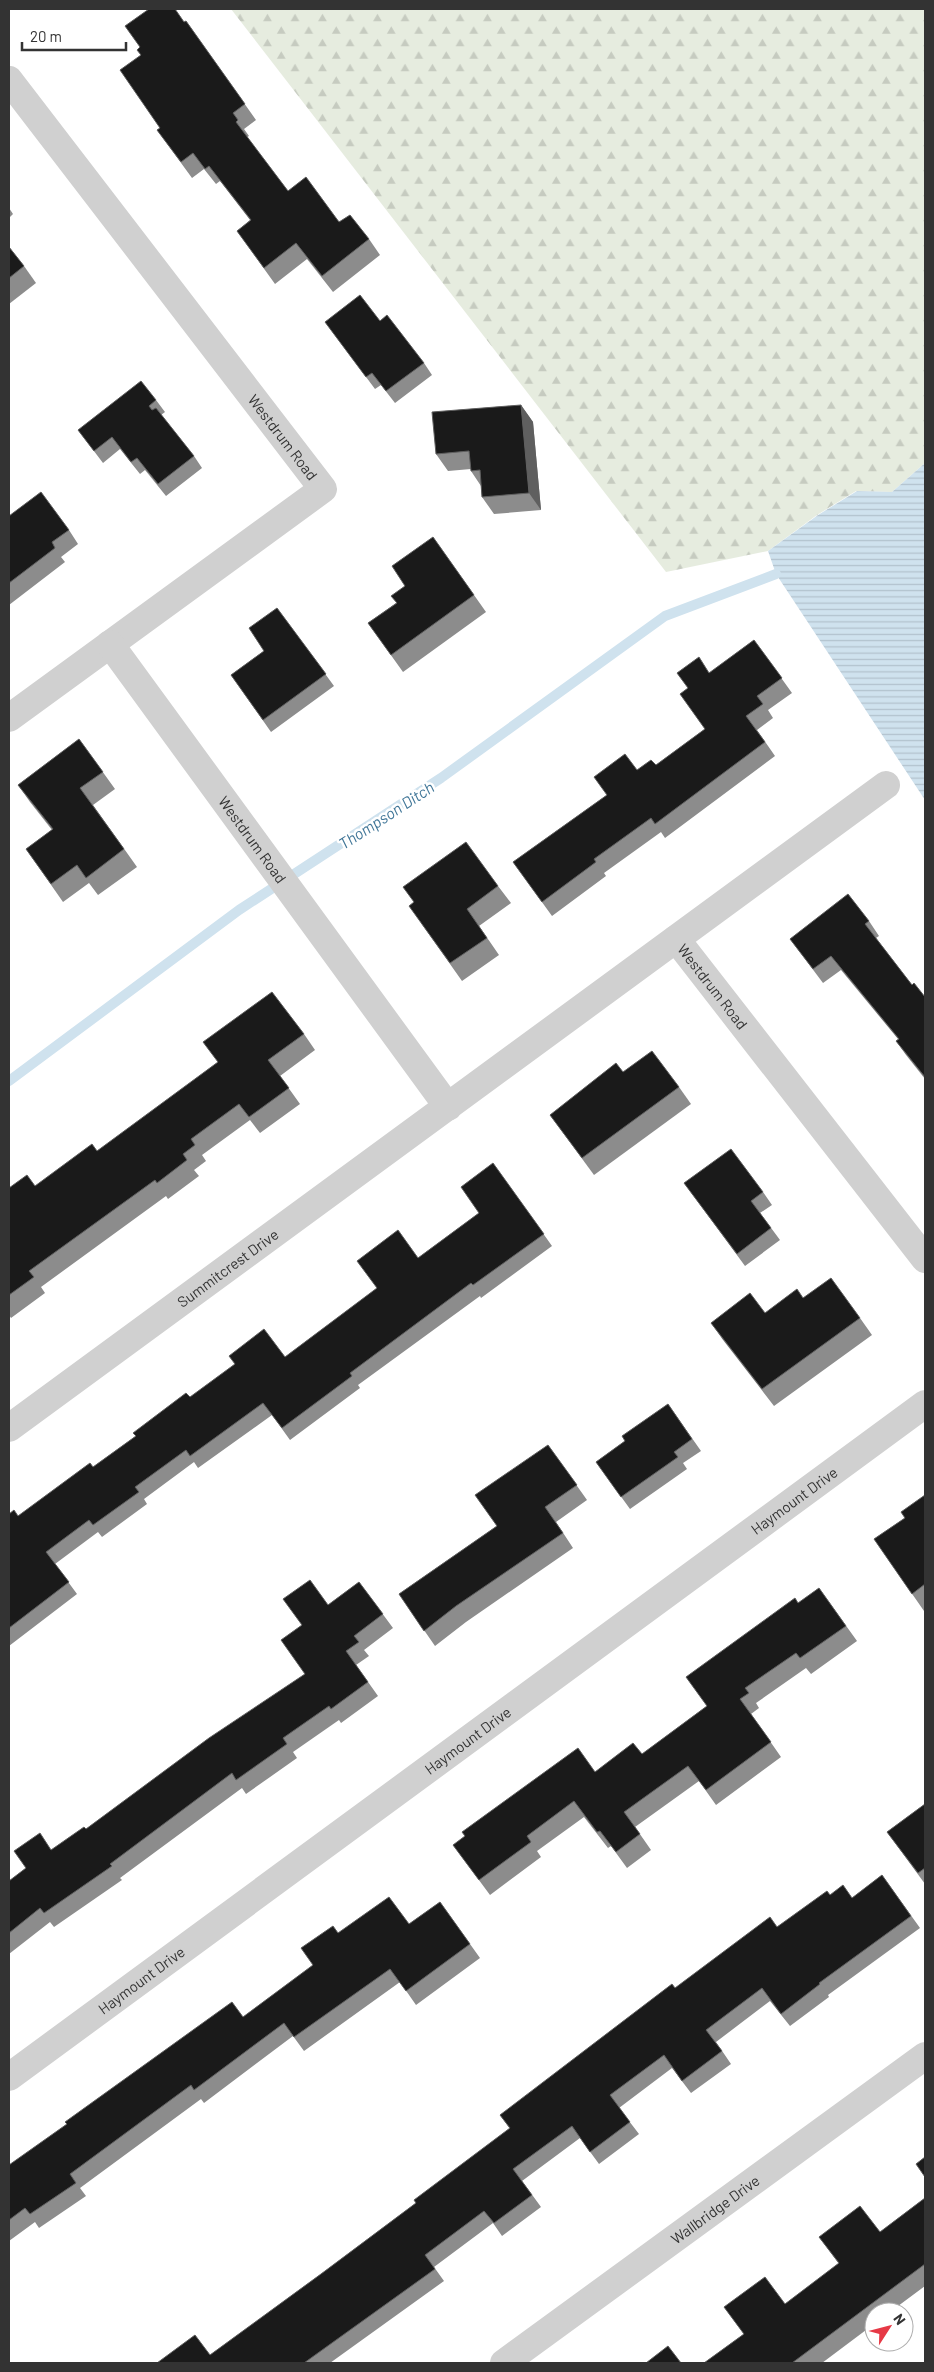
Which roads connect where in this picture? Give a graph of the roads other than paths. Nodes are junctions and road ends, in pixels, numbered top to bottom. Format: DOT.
graph roads {
  1 [pos="9,80"];
  2 [pos="110,644"];
  3 [pos="9,718"];
  4 [pos="886,785"];
  5 [pos="676,939"];
  6 [pos="448,1107"];
  7 [pos="925,1259"];
  8 [pos="925,1404"];
  9 [pos="9,1428"];
  10 [pos="925,2056"];
  11 [pos="9,2076"];
  12 [pos="504,2363"];
  1 -- 2 [label="street, Westdrum Road"];
  2 -- 3 [label="street"];
  2 -- 6 [label="street, Westdrum Road"];
  4 -- 5 [label="street"];
  5 -- 6 [label="street, Westdrum Road"];
  5 -- 7 [label="street, Westdrum Road"];
  6 -- 9 [label="street, Summitcrest Drive"];
  8 -- 11 [label="street, Haymount Drive"];
  10 -- 12 [label="street, Wallbridge Drive"];
}
